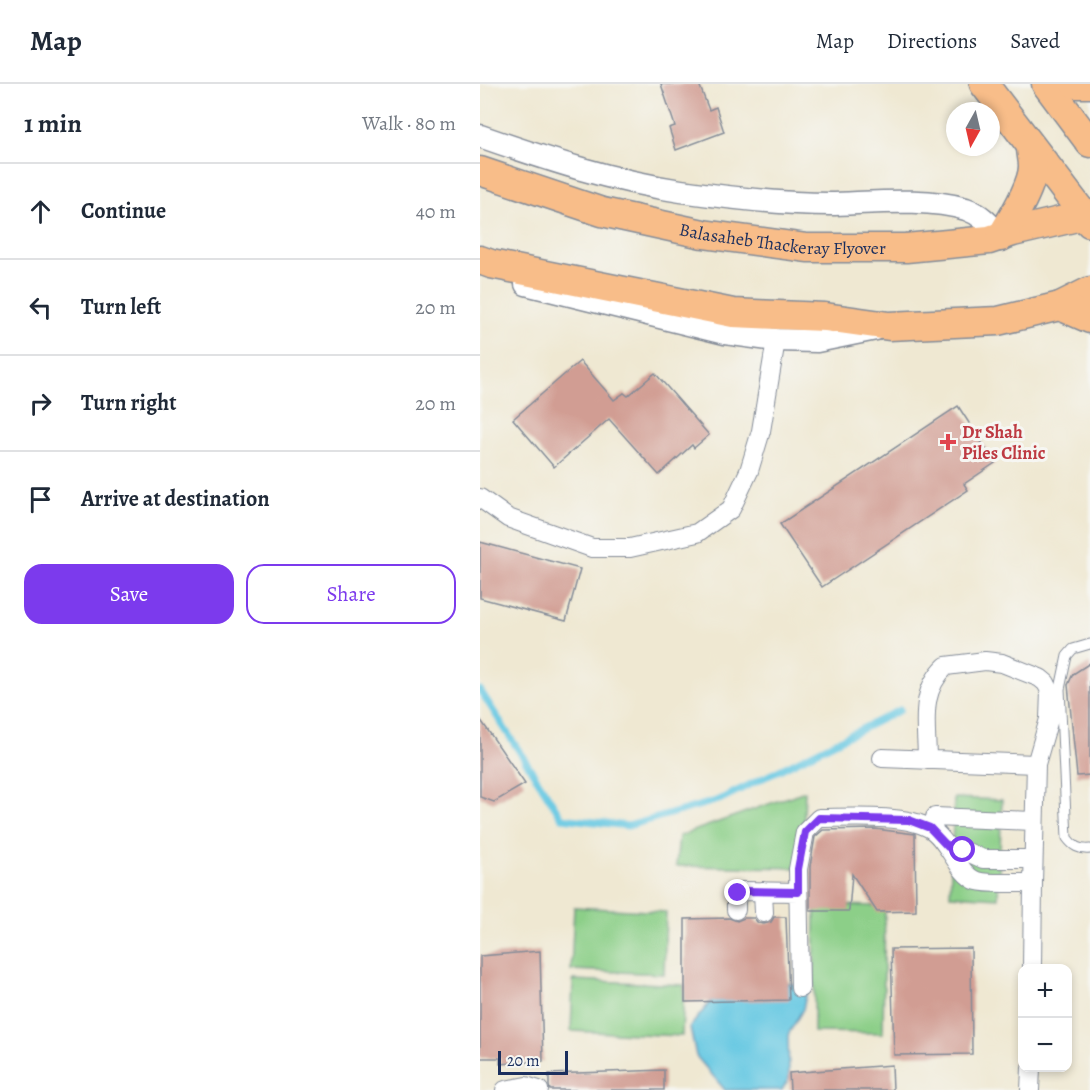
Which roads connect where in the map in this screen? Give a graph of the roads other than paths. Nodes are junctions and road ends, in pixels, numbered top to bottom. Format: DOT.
graph roads {
  1 [pos="984,84"];
  2 [pos="1046,84"];
  3 [pos="1075,84"];
  4 [pos="1090,84"];
  5 [pos="480,136"];
  6 [pos="1090,143"];
  7 [pos="1031,147"];
  8 [pos="480,171"];
  9 [pos="1088,218"];
  10 [pos="1001,237"];
  11 [pos="480,260"];
  12 [pos="480,271"];
  13 [pos="1090,291"];
  14 [pos="1060,306"];
  15 [pos="1090,319"];
  16 [pos="889,326"];
  17 [pos="776,340"];
  18 [pos="480,498"];
  19 [pos="1090,644"];
  20 [pos="882,758"];
  21 [pos="927,760"];
  22 [pos="1036,764"];
  23 [pos="935,816"];
  24 [pos="1034,821"];
  25 [pos="948,847"];
  26 [pos="1090,849"];
  27 [pos="1033,859"];
  28 [pos="1033,882"];
  29 [pos="763,891"];
  30 [pos="798,892"];
  31 [pos="736,910"];
  32 [pos="764,913"];
  33 [pos="1032,964"];
  34 [pos="800,988"];
  35 [pos="1030,1072"];
  36 [pos="505,1090"];
  37 [pos="539,1090"];
  38 [pos="1030,1090"];
  1 -- 7 [label="main road"];
  2 -- 6 [label="main road"];
  3 -- 4 [label="main road"];
  5 -- 10 [label="street"];
  7 -- 9 [label="main road"];
  7 -- 10 [label="main road"];
  8 -- 10 [label="main road, Balasaheb Thackeray Flyover"];
  9 -- 10 [label="main road, Balasaheb Thackeray Flyover"];
  11 -- 16 [label="main road"];
  12 -- 17 [label="street"];
  13 -- 14 [label="main road"];
  14 -- 15 [label="main road"];
  14 -- 16 [label="main road"];
  16 -- 17 [label="street"];
  17 -- 18 [label="street"];
  19 -- 26 [label="lane"];
  20 -- 21 [label="street"];
  21 -- 22 [label="street"];
  21 -- 22 [label="street"];
  22 -- 24 [label="street"];
  23 -- 24 [label="street"];
  24 -- 27 [label="street"];
  25 -- 27 [label="street"];
  25 -- 28 [label="street"];
  25 -- 30 [label="street"];
  27 -- 28 [label="street"];
  28 -- 33 [label="street"];
  29 -- 30 [label="street"];
  29 -- 31 [label="street"];
  29 -- 32 [label="street"];
  30 -- 34 [label="street"];
  35 -- 38 [label="street"];
  36 -- 37 [label="street"];
}
